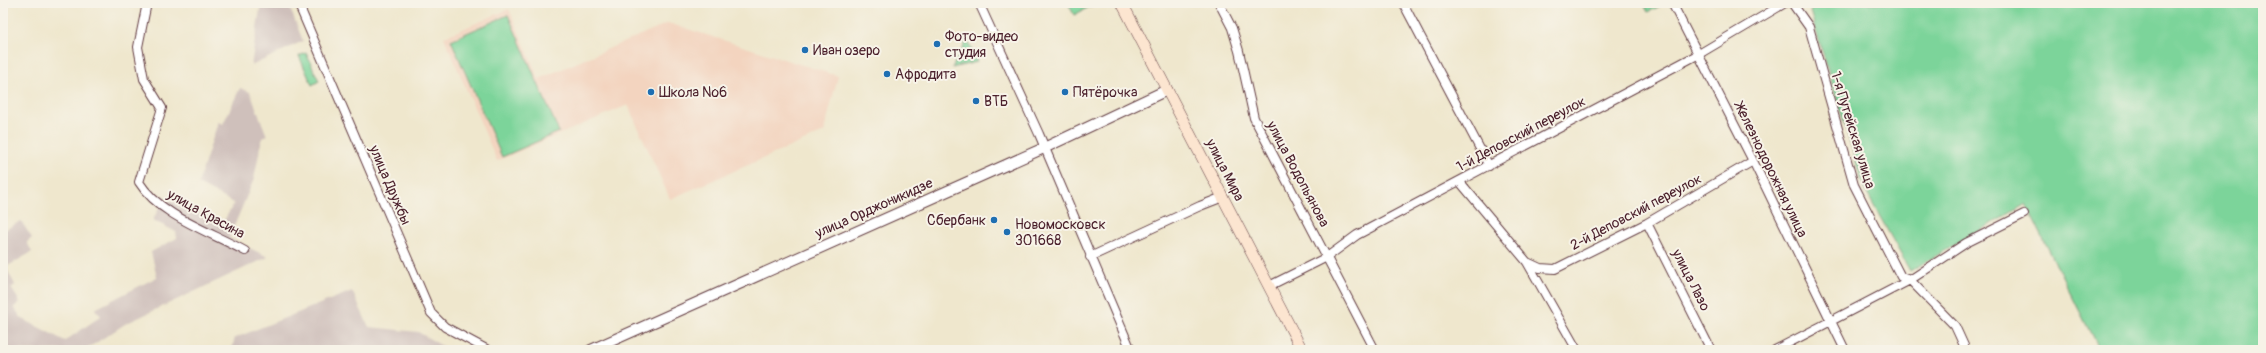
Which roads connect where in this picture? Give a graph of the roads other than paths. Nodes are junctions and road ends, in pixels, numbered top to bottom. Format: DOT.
graph roads {
  1 [pos="147,3"];
  2 [pos="298,3"];
  3 [pos="979,3"];
  4 [pos="1122,3"];
  5 [pos="1219,3"];
  6 [pos="1403,3"];
  7 [pos="1672,3"];
  8 [pos="1785,3"];
  9 [pos="1792,3"];
  10 [pos="1699,54"];
  11 [pos="1167,90"];
  12 [pos="1044,148"];
  13 [pos="1753,161"];
  14 [pos="1489,166"];
  15 [pos="1460,182"];
  16 [pos="1223,198"];
  17 [pos="2024,214"];
  18 [pos="1647,223"];
  19 [pos="245,251"];
  20 [pos="1090,257"];
  21 [pos="1327,257"];
  22 [pos="1527,262"];
  23 [pos="1910,280"];
  24 [pos="1269,286"];
  25 [pos="1831,321"];
  26 [pos="488,350"];
  27 [pos="591,350"];
  28 [pos="1131,350"];
  29 [pos="1302,350"];
  30 [pos="1375,350"];
  31 [pos="1577,350"];
  32 [pos="1711,350"];
  33 [pos="1775,350"];
  34 [pos="1845,350"];
  35 [pos="1966,350"];
  1 -- 19 [label="street, улица Красина"];
  2 -- 26 [label="street, улица Дружбы"];
  3 -- 12 [label="street"];
  4 -- 11 [label="main road, улица Мира"];
  5 -- 21 [label="street, улица Водопьянова"];
  6 -- 14 [label="street"];
  7 -- 10 [label="street, Железнодорожная улица"];
  8 -- 10 [label="street, 1-й Деповский переулок"];
  9 -- 23 [label="street, 1-я Путейская улица"];
  10 -- 13 [label="street, Железнодорожная улица"];
  10 -- 14 [label="street, 1-й Деповский переулок"];
  11 -- 12 [label="street, улица Орджоникидзе"];
  11 -- 16 [label="main road, улица Мира"];
  12 -- 20 [label="street"];
  12 -- 27 [label="street, улица Орджоникидзе"];
  13 -- 18 [label="street, 2-й Деповский переулок"];
  13 -- 25 [label="street, Железнодорожная улица"];
  14 -- 15 [label="street, 1-й Деповский переулок"];
  15 -- 21 [label="street, 1-й Деповский переулок"];
  15 -- 22 [label="street"];
  16 -- 20 [label="street"];
  16 -- 24 [label="main road, улица Мира"];
  17 -- 23 [label="street"];
  18 -- 22 [label="street, 2-й Деповский переулок"];
  18 -- 32 [label="street, улица Лазо"];
  20 -- 28 [label="street"];
  21 -- 24 [label="street, 1-й Деповский переулок"];
  21 -- 30 [label="street, улица Водопьянова"];
  22 -- 31 [label="street"];
  23 -- 25 [label="street"];
  23 -- 35 [label="street, 1-я Путейская улица"];
  24 -- 29 [label="main road, улица Мира"];
  25 -- 33 [label="street"];
  25 -- 34 [label="street, Железнодорожная улица"];
}
